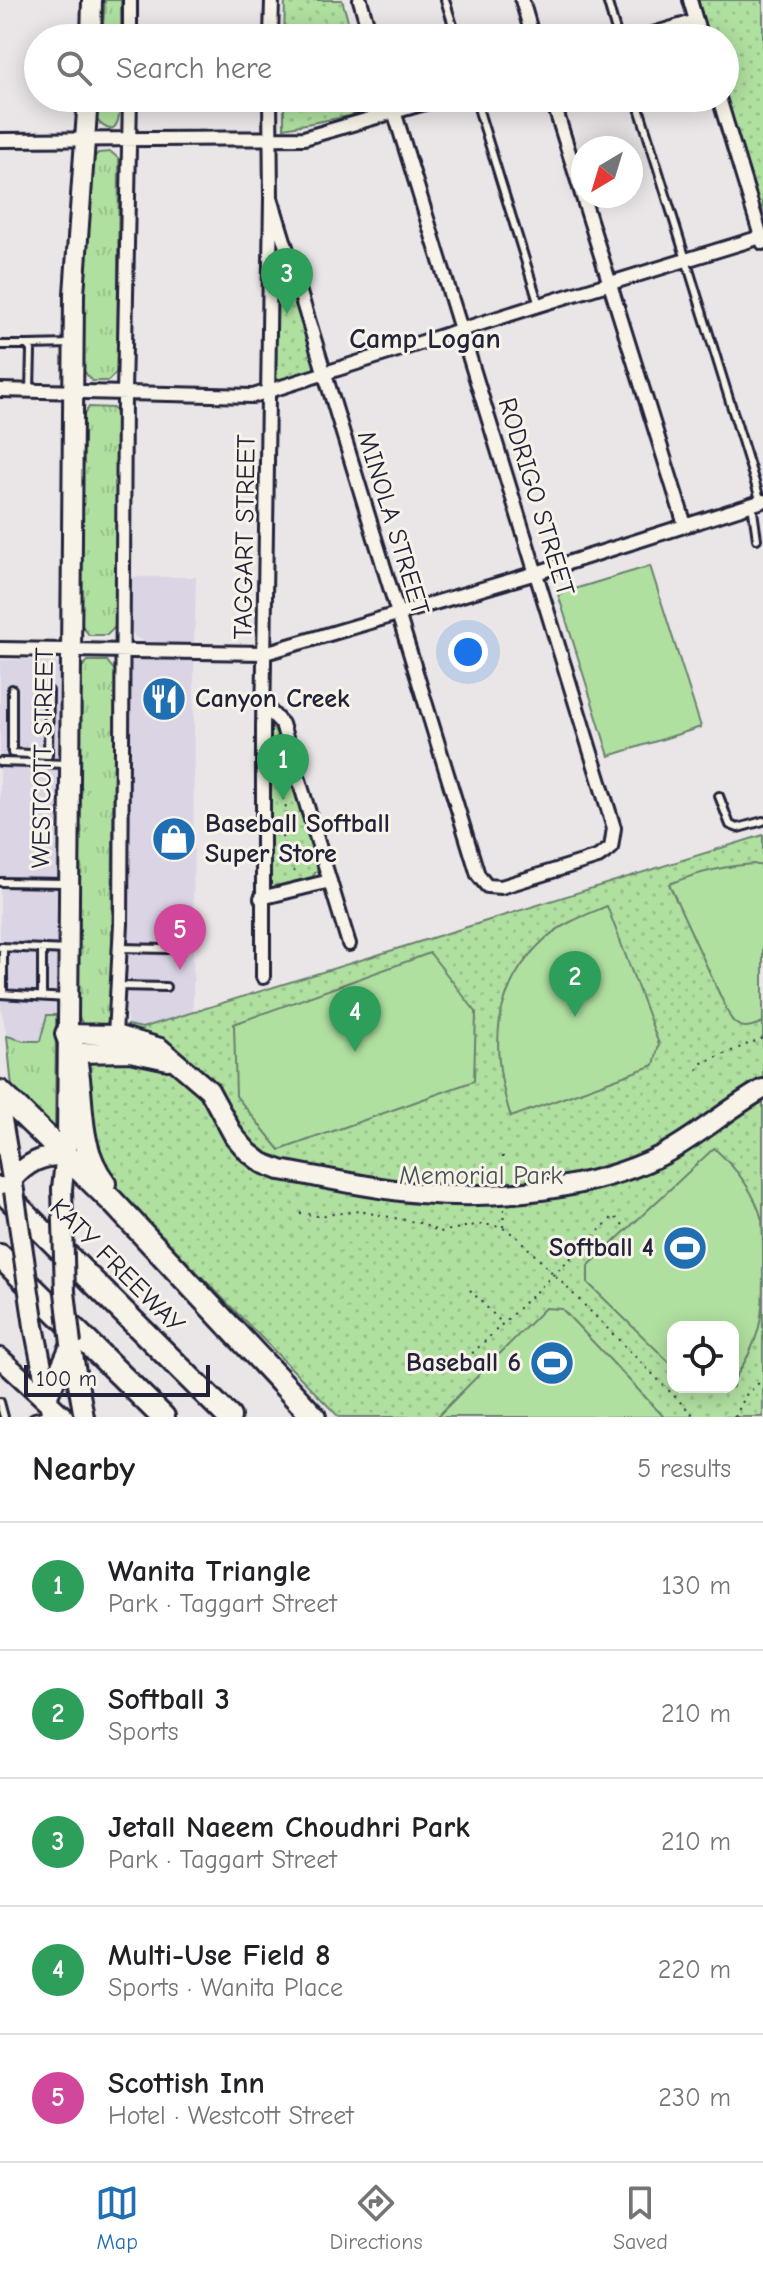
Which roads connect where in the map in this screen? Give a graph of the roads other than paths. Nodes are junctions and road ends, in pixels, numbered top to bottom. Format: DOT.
graph roads {
  1 [pos="92,0"];
  2 [pos="130,0"];
  3 [pos="272,0"];
  4 [pos="360,0"];
  5 [pos="445,0"];
  6 [pos="522,0"];
  7 [pos="607,0"];
  8 [pos="690,0"];
  9 [pos="696,21"];
  10 [pos="91,24"];
  11 [pos="130,24"];
  12 [pos="271,24"];
  13 [pos="367,24"];
  14 [pos="453,24"];
  15 [pos="529,24"];
  16 [pos="614,24"];
  17 [pos="686,24"];
  18 [pos="697,24"];
  19 [pos="87,112"];
  20 [pos="130,112"];
  21 [pos="270,112"];
  22 [pos="398,112"];
  23 [pos="479,112"];
  24 [pos="556,112"];
  25 [pos="640,112"];
  26 [pos="723,112"];
  27 [pos="395,113"];
  28 [pos="0,140"];
  29 [pos="86,140"];
  30 [pos="130,140"];
  31 [pos="270,140"];
  32 [pos="271,198"];
  33 [pos="762,240"];
  34 [pos="686,260"];
  35 [pos="610,285"];
  36 [pos="539,305"];
  37 [pos="462,330"];
  38 [pos="74,344"];
  39 [pos="0,345"];
  40 [pos="27,345"];
  41 [pos="326,374"];
  42 [pos="0,390"];
  43 [pos="30,391"];
  44 [pos="74,391"];
  45 [pos="268,391"];
  46 [pos="124,394"];
  47 [pos="758,502"];
  48 [pos="685,525"];
  49 [pos="757,539"];
  50 [pos="536,573"];
  51 [pos="396,613"];
  52 [pos="0,649"];
  53 [pos="70,651"];
  54 [pos="124,651"];
  55 [pos="265,653"];
  56 [pos="12,689"];
  57 [pos="49,691"];
  58 [pos="264,705"];
  59 [pos="0,762"];
  60 [pos="69,764"];
  61 [pos="719,796"];
  62 [pos="763,821"];
  63 [pos="551,871"];
  64 [pos="330,881"];
  65 [pos="0,882"];
  66 [pos="68,883"];
  67 [pos="261,898"];
  68 [pos="349,944"];
  69 [pos="1,947"];
  70 [pos="120,948"];
  71 [pos="42,949"];
  72 [pos="167,949"];
  73 [pos="67,950"];
  74 [pos="263,977"];
  75 [pos="118,986"];
  76 [pos="166,987"];
  77 [pos="2,994"];
  78 [pos="42,996"];
  79 [pos="67,998"];
  80 [pos="115,1035"];
  81 [pos="71,1044"];
  82 [pos="175,1061"];
  83 [pos="763,1089"];
  84 [pos="0,1092"];
  85 [pos="0,1108"];
  86 [pos="64,1156"];
  87 [pos="11,1175"];
  88 [pos="113,1202"];
  89 [pos="0,1256"];
  90 [pos="71,1344"];
  91 [pos="0,1358"];
  92 [pos="48,1376"];
  93 [pos="0,1402"];
  94 [pos="49,1413"];
  95 [pos="4,1417"];
  96 [pos="84,1417"];
  97 [pos="163,1417"];
  98 [pos="229,1417"];
  99 [pos="314,1417"];
  1 -- 10 [label="main road"];
  2 -- 11 [label="street"];
  3 -- 12 [label="street"];
  4 -- 13 [label="street"];
  5 -- 14 [label="lane"];
  6 -- 15 [label="street"];
  7 -- 16 [label="lane"];
  8 -- 9 [label="street"];
  9 -- 17 [label="street"];
  9 -- 18 [label="street"];
  19 -- 29 [label="main road, WESTCOTT STREET"];
  20 -- 30 [label="street"];
  21 -- 31 [label="street, TAGGART STREET"];
  22 -- 27 [label="street"];
  23 -- 36 [label="lane"];
  24 -- 35 [label="street"];
  25 -- 34 [label="lane"];
  26 -- 33 [label="street"];
  27 -- 31 [label="street"];
  27 -- 37 [label="street, RODRIGO STREET"];
  28 -- 29 [label="street"];
  29 -- 30 [label="street"];
  29 -- 38 [label="main road, WESTCOTT STREET"];
  30 -- 31 [label="street"];
  30 -- 46 [label="street"];
  31 -- 32 [label="street, TAGGART STREET"];
  32 -- 41 [label="street, MINOLA STREET"];
  32 -- 45 [label="street, TAGGART STREET"];
  33 -- 34 [label="street"];
  34 -- 35 [label="street"];
  34 -- 47 [label="lane"];
  35 -- 36 [label="street"];
  35 -- 48 [label="street"];
  36 -- 37 [label="street"];
  37 -- 41 [label="street"];
  37 -- 50 [label="street, RODRIGO STREET"];
  38 -- 40 [label="lane"];
  38 -- 44 [label="main road, WESTCOTT STREET"];
  39 -- 40 [label="lane"];
  40 -- 43 [label="lane"];
  41 -- 45 [label="street"];
  41 -- 51 [label="street, MINOLA STREET"];
  42 -- 43 [label="street"];
  43 -- 44 [label="street"];
  44 -- 46 [label="street"];
  44 -- 53 [label="main road, WESTCOTT STREET"];
  45 -- 46 [label="street"];
  45 -- 55 [label="street, TAGGART STREET"];
  46 -- 54 [label="street"];
  47 -- 48 [label="street"];
  47 -- 49 [label="lane"];
  48 -- 50 [label="street"];
  50 -- 51 [label="street"];
  50 -- 63 [label="street, RODRIGO STREET"];
  51 -- 55 [label="street"];
  51 -- 63 [label="street, MINOLA STREET"];
  52 -- 53 [label="street"];
  53 -- 54 [label="street"];
  53 -- 60 [label="main road, WESTCOTT STREET"];
  54 -- 55 [label="street"];
  54 -- 70 [label="street"];
  55 -- 58 [label="street, TAGGART STREET"];
  56 -- 57 [label="lane"];
  58 -- 64 [label="street"];
  58 -- 67 [label="street, TAGGART STREET"];
  59 -- 60 [label="lane"];
  60 -- 66 [label="main road, WESTCOTT STREET"];
  61 -- 62 [label="lane"];
  64 -- 67 [label="street"];
  64 -- 68 [label="street"];
  65 -- 66 [label="lane"];
  66 -- 73 [label="main road, WESTCOTT STREET"];
  67 -- 74 [label="street, TAGGART STREET"];
  69 -- 71 [label="lane"];
  69 -- 77 [label="lane"];
  70 -- 72 [label="lane"];
  70 -- 75 [label="street"];
  71 -- 73 [label="lane"];
  71 -- 78 [label="lane"];
  73 -- 79 [label="main road, WESTCOTT STREET"];
  75 -- 76 [label="lane"];
  75 -- 80 [label="street"];
  77 -- 78 [label="lane"];
  78 -- 79 [label="lane"];
  79 -- 81 [label="main road, WESTCOTT STREET"];
  80 -- 81 [label="main road"];
  80 -- 82 [label="main road"];
  81 -- 82 [label="main road"];
  81 -- 86 [label="main road, WESTCOTT STREET"];
  81 -- 88 [label="highway"];
  82 -- 83 [label="main road"];
  84 -- 86 [label="highway"];
  85 -- 87 [label="main road"];
  86 -- 87 [label="main road"];
  86 -- 88 [label="highway"];
  86 -- 90 [label="main road, WESTCOTT STREET, bridge"];
  87 -- 92 [label="main road, bridge"];
  87 -- 98 [label="highway, KATY FREEWAY"];
  88 -- 99 [label="highway"];
  89 -- 97 [label="highway"];
  90 -- 92 [label="main road"];
  90 -- 96 [label="main road, WESTCOTT STREET"];
  91 -- 94 [label="main road"];
  92 -- 94 [label="main road"];
  93 -- 95 [label="lane"];
}
